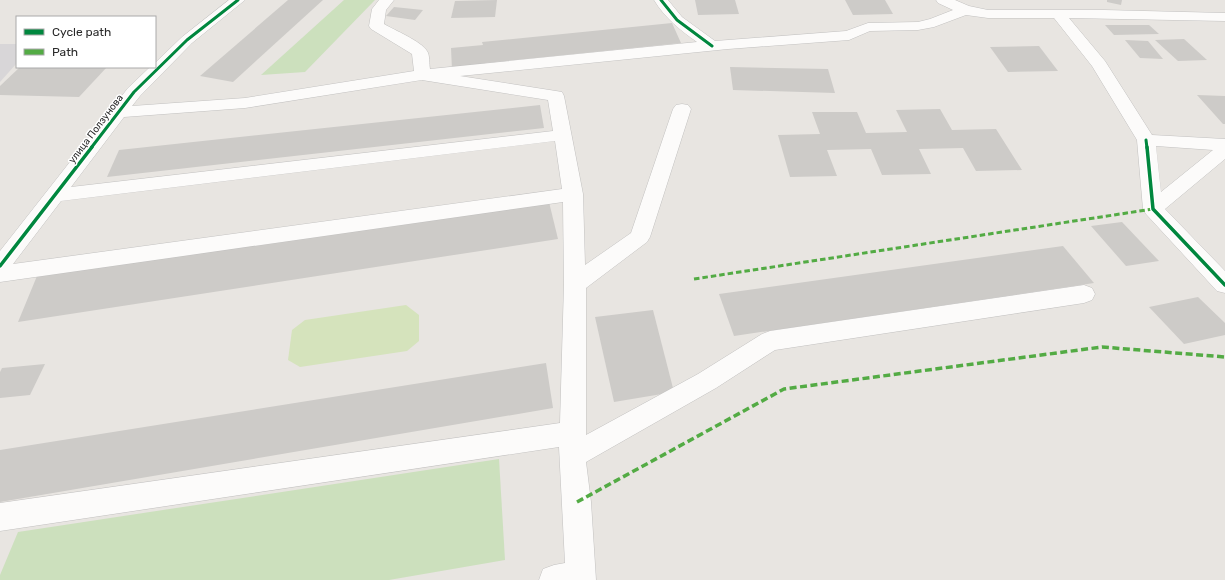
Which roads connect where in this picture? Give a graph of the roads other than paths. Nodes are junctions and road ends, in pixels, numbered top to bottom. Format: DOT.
graph roads {
  1 [pos="238,0"];
  2 [pos="387,0"];
  3 [pos="661,0"];
  4 [pos="943,0"];
  5 [pos="965,10"];
  6 [pos="1058,14"];
  7 [pos="1225,17"];
  8 [pos="712,46"];
  9 [pos="422,75"];
  10 [pos="682,109"];
  11 [pos="119,112"];
  12 [pos="562,135"];
  13 [pos="1146,140"];
  14 [pos="1225,145"];
  15 [pos="1225,149"];
  16 [pos="56,194"];
  17 [pos="573,194"];
  18 [pos="1153,208"];
  19 [pos="0,266"];
  20 [pos="0,274"];
  21 [pos="575,284"];
  22 [pos="1225,285"];
  23 [pos="1084,294"];
  24 [pos="573,444"];
  25 [pos="0,517"];
  26 [pos="572,578"];
  1 -- 11 [label="street, улица Ползунова"];
  2 -- 9 [label="street"];
  3 -- 8 [label="street"];
  4 -- 5 [label="street"];
  5 -- 6 [label="street"];
  5 -- 8 [label="street"];
  6 -- 7 [label="street"];
  6 -- 13 [label="street"];
  8 -- 9 [label="street"];
  9 -- 11 [label="street"];
  9 -- 12 [label="street"];
  10 -- 21 [label="street"];
  11 -- 16 [label="street, улица Ползунова"];
  12 -- 16 [label="street"];
  12 -- 17 [label="street"];
  13 -- 14 [label="street"];
  13 -- 18 [label="street"];
  15 -- 18 [label="street"];
  16 -- 19 [label="street, улица Ползунова"];
  17 -- 20 [label="street"];
  17 -- 21 [label="street"];
  18 -- 22 [label="street"];
  21 -- 24 [label="street"];
  23 -- 24 [label="street"];
  24 -- 25 [label="street"];
  24 -- 26 [label="street"];
}
